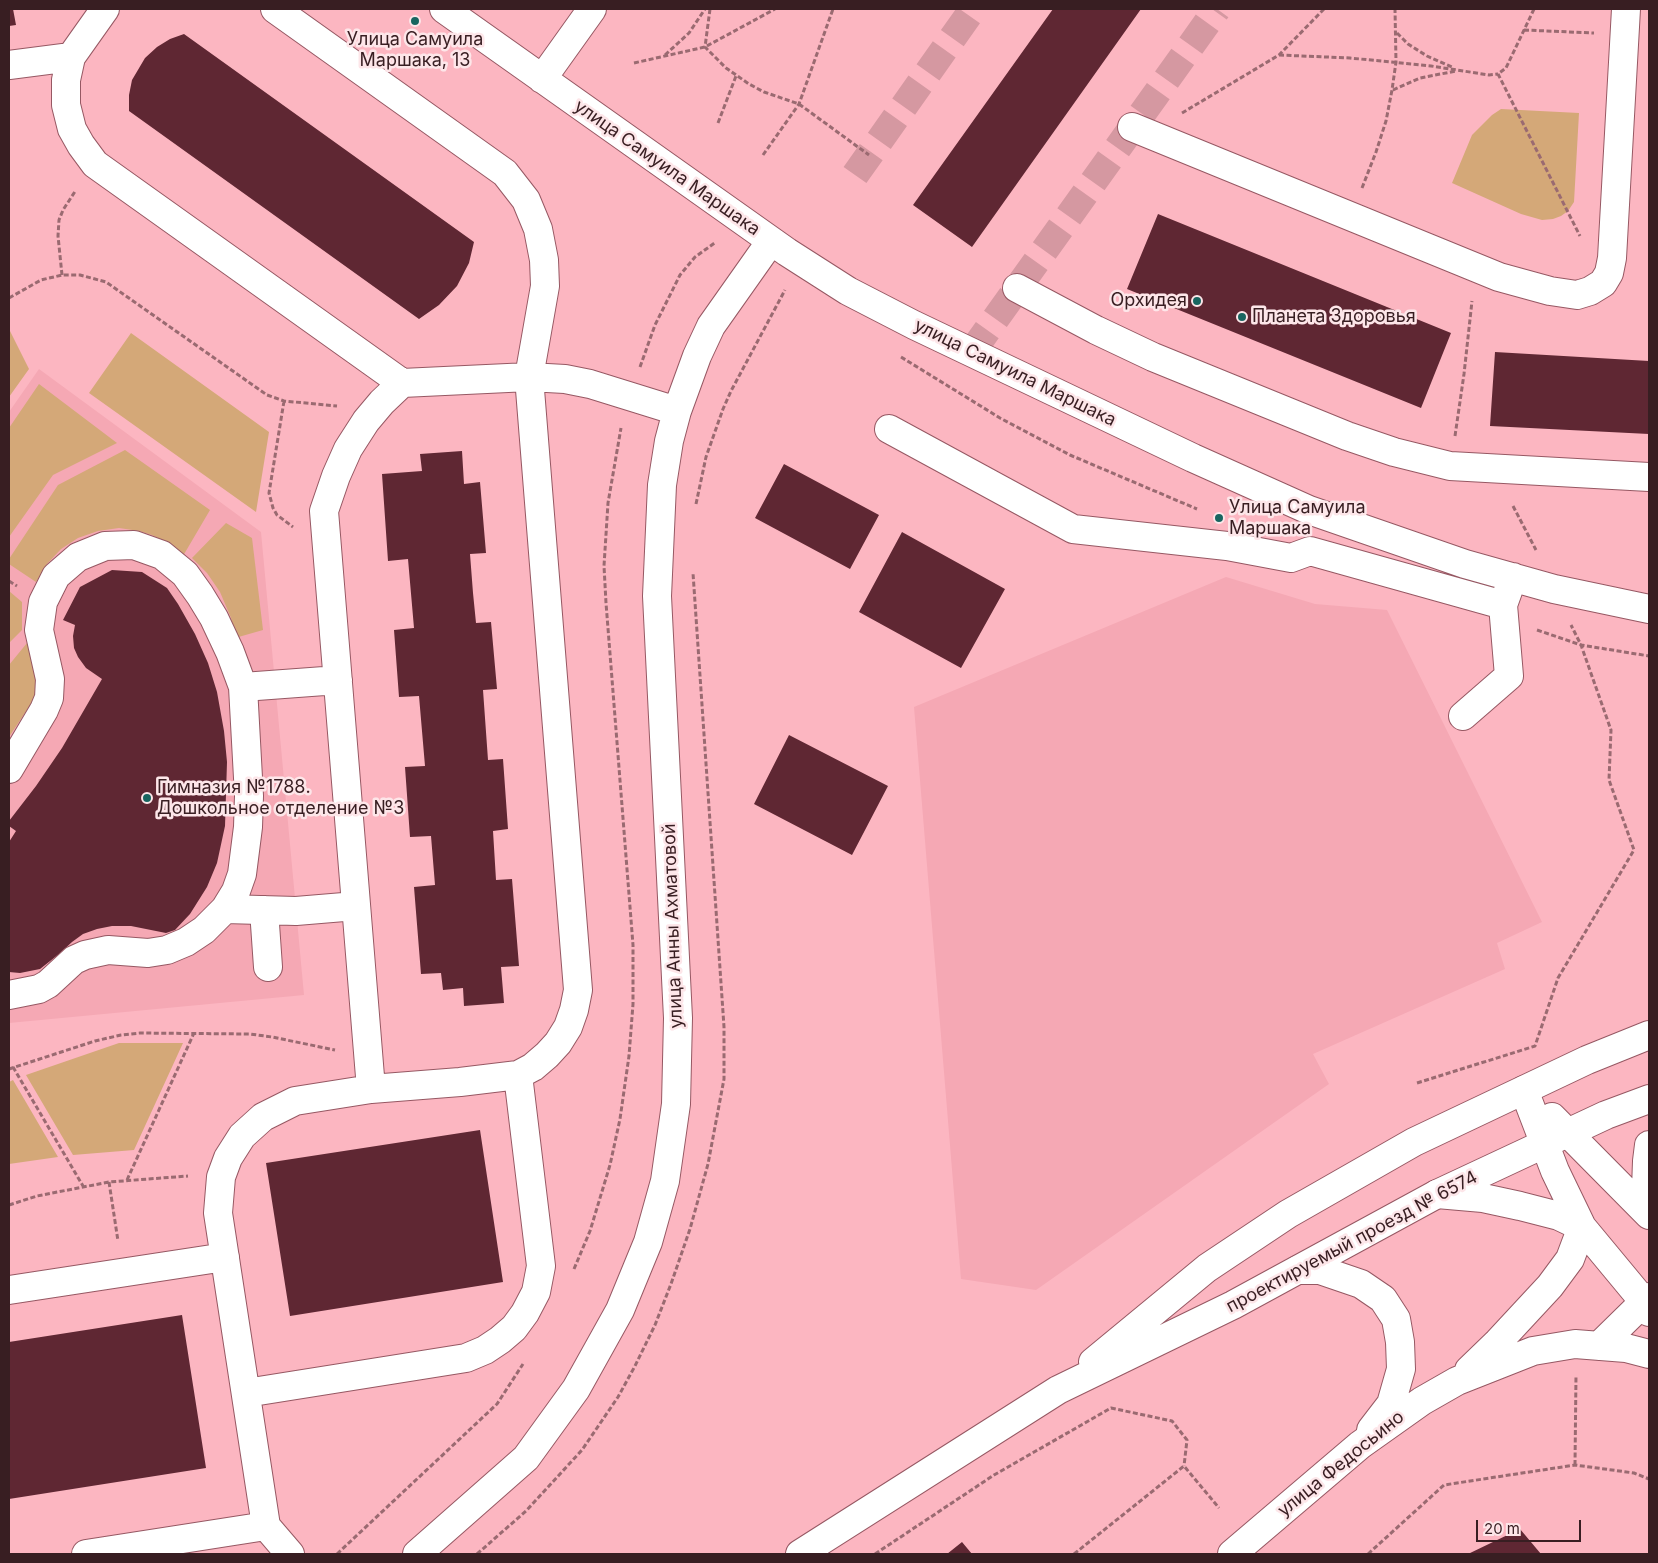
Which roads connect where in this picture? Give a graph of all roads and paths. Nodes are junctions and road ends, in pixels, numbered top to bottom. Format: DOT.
graph roads {
  1 [pos="105,9"];
  2 [pos="275,9"];
  3 [pos="444,9"];
  4 [pos="592,9"];
  5 [pos="705,9"];
  6 [pos="710,9"];
  7 [pos="775,9"];
  8 [pos="833,9"];
  9 [pos="1324,9"];
  10 [pos="1395,9"];
  11 [pos="1534,9"];
  12 [pos="1625,22"];
  13 [pos="1524,30"];
  14 [pos="1397,33"];
  15 [pos="706,47"];
  16 [pos="1279,55"];
  17 [pos="71,57"];
  18 [pos="663,57"];
  19 [pos="1396,62"];
  20 [pos="634,63"];
  21 [pos="9,65"];
  22 [pos="1460,71"];
  23 [pos="1498,74"];
  24 [pos="736,76"];
  25 [pos="542,79"];
  26 [pos="1392,90"];
  27 [pos="799,104"];
  28 [pos="718,123"];
  29 [pos="1140,130"];
  30 [pos="869,154"];
  31 [pos="763,155"];
  32 [pos="95,164"];
  33 [pos="1350,216"];
  34 [pos="1581,239"];
  35 [pos="771,241"];
  36 [pos="716,242"];
  37 [pos="689,263"];
  38 [pos="1477,268"];
  39 [pos="62,275"];
  40 [pos="1017,288"];
  41 [pos="783,293"];
  42 [pos="9,298"];
  43 [pos="529,377"];
  44 [pos="402,383"];
  45 [pos="284,400"];
  46 [pos="376,410"];
  47 [pos="676,411"];
  48 [pos="889,429"];
  49 [pos="1450,466"];
  50 [pos="611,476"];
  51 [pos="1649,477"];
  52 [pos="1513,506"];
  53 [pos="694,513"];
  54 [pos="326,531"];
  55 [pos="1537,551"];
  56 [pos="692,565"];
  57 [pos="1513,577"];
  58 [pos="1503,605"];
  59 [pos="1649,609"];
  60 [pos="1569,622"];
  61 [pos="1581,646"];
  62 [pos="1649,656"];
  63 [pos="338,680"];
  64 [pos="242,687"];
  65 [pos="1463,716"];
  66 [pos="9,769"];
  67 [pos="356,906"];
  68 [pos="225,909"];
  69 [pos="264,910"];
  70 [pos="633,945"];
  71 [pos="268,967"];
  72 [pos="9,995"];
  73 [pos="194,1033"];
  74 [pos="1649,1036"];
  75 [pos="368,1057"];
  76 [pos="13,1067"];
  77 [pos="9,1069"];
  78 [pos="518,1075"];
  79 [pos="1417,1083"];
  80 [pos="371,1090"];
  81 [pos="1524,1090"];
  82 [pos="1649,1098"];
  83 [pos="1556,1138"];
  84 [pos="1649,1146"];
  85 [pos="221,1177"];
  86 [pos="126,1180"];
  87 [pos="109,1182"];
  88 [pos="83,1186"];
  89 [pos="1437,1194"];
  90 [pos="9,1205"];
  91 [pos="1649,1214"];
  92 [pos="1582,1227"];
  93 [pos="224,1257"];
  94 [pos="1298,1270"];
  95 [pos="123,1273"];
  96 [pos="9,1290"];
  97 [pos="1648,1304"];
  98 [pos="655,1325"];
  99 [pos="1599,1346"];
  100 [pos="1649,1354"];
  101 [pos="1457,1381"];
  102 [pos="1058,1390"];
  103 [pos="246,1393"];
  104 [pos="1360,1445"];
  105 [pos="1184,1466"];
  106 [pos="1649,1479"];
  107 [pos="1219,1508"];
  108 [pos="266,1526"];
  109 [pos="86,1554"];
  110 [pos="290,1554"];
  111 [pos="417,1554"];
  112 [pos="800,1554"];
  113 [pos="875,1554"];
  114 [pos="1074,1554"];
  115 [pos="1232,1554"];
  116 [pos="1368,1554"];
  1 -- 17 [label="street"];
  2 -- 43 [label="street"];
  3 -- 25 [label="street, улица Самуила Маршака"];
  4 -- 25 [label="street"];
  5 -- 18 [label="path"];
  6 -- 15 [label="path"];
  7 -- 15 [label="path"];
  8 -- 27 [label="path"];
  9 -- 16 [label="path"];
  10 -- 14 [label="path"];
  11 -- 13 [label="path"];
  12 -- 13 [label="path"];
  12 -- 38 [label="street"];
  13 -- 23 [label="path"];
  14 -- 19 [label="path"];
  14 -- 22 [label="path"];
  15 -- 18 [label="path"];
  15 -- 24 [label="path"];
  16 -- 19 [label="path"];
  16 -- 29 [label="path"];
  17 -- 21 [label="street"];
  17 -- 32 [label="street"];
  18 -- 20 [label="path"];
  19 -- 22 [label="path"];
  19 -- 26 [label="path"];
  22 -- 23 [label="path"];
  22 -- 26 [label="path"];
  23 -- 34 [label="path"];
  24 -- 27 [label="path"];
  24 -- 28 [label="path"];
  25 -- 35 [label="street, улица Самуила Маршака"];
  26 -- 33 [label="path"];
  27 -- 30 [label="path"];
  27 -- 31 [label="path"];
  29 -- 33 [label="street"];
  32 -- 39 [label="path"];
  32 -- 44 [label="street"];
  33 -- 38 [label="street"];
  35 -- 47 [label="street, улица Анны Ахматовой"];
  35 -- 57 [label="street, улица Самуила Маршака"];
  36 -- 37 [label="path"];
  38 -- 49 [label="path"];
  39 -- 42 [label="path"];
  39 -- 45 [label="path"];
  40 -- 49 [label="street"];
  41 -- 53 [label="path"];
  43 -- 44 [label="street"];
  43 -- 47 [label="street"];
  43 -- 78 [label="street"];
  44 -- 46 [label="street"];
  45 -- 46 [label="path"];
  45 -- 54 [label="path"];
  46 -- 54 [label="street"];
  47 -- 111 [label="street, улица Анны Ахматовой"];
  48 -- 58 [label="street"];
  49 -- 51 [label="street"];
  50 -- 70 [label="path"];
  52 -- 55 [label="path"];
  54 -- 63 [label="street"];
  56 -- 98 [label="path"];
  57 -- 58 [label="street"];
  57 -- 59 [label="street, улица Самуила Маршака"];
  58 -- 65 [label="street"];
  60 -- 61 [label="path"];
  61 -- 62 [label="path"];
  61 -- 79 [label="path"];
  63 -- 64 [label="street"];
  63 -- 67 [label="street"];
  64 -- 66 [label="street"];
  64 -- 68 [label="street"];
  67 -- 69 [label="street"];
  67 -- 75 [label="street"];
  68 -- 69 [label="street"];
  68 -- 72 [label="street"];
  69 -- 71 [label="street"];
  73 -- 75 [label="path"];
  73 -- 76 [label="path"];
  73 -- 86 [label="path"];
  74 -- 81 [label="street, проектируемый проезд № 6574"];
  75 -- 80 [label="street"];
  76 -- 77 [label="path"];
  76 -- 88 [label="path"];
  78 -- 80 [label="street"];
  78 -- 103 [label="street"];
  80 -- 85 [label="street"];
  81 -- 83 [label="street"];
  81 -- 102 [label="street, проектируемый проезд № 6574"];
  82 -- 83 [label="street, проектируемый проезд № 6574"];
  83 -- 89 [label="street, проектируемый проезд № 6574"];
  83 -- 91 [label="street"];
  83 -- 92 [label="street"];
  84 -- 91 [label="street"];
  85 -- 86 [label="path"];
  85 -- 93 [label="street"];
  86 -- 87 [label="path"];
  87 -- 88 [label="path"];
  87 -- 95 [label="path"];
  88 -- 90 [label="path"];
  89 -- 92 [label="street"];
  89 -- 94 [label="street, проектируемый проезд № 6574"];
  92 -- 97 [label="street"];
  92 -- 101 [label="street"];
  93 -- 95 [label="street"];
  93 -- 103 [label="street"];
  94 -- 102 [label="street, проектируемый проезд № 6574"];
  94 -- 104 [label="street"];
  95 -- 96 [label="street"];
  97 -- 99 [label="street"];
  99 -- 100 [label="street, улица Федосьино"];
  99 -- 101 [label="street, улица Федосьино"];
  101 -- 104 [label="street, улица Федосьино"];
  102 -- 112 [label="street, проектируемый проезд № 6574"];
  103 -- 108 [label="street"];
  104 -- 115 [label="street, улица Федосьино"];
  105 -- 107 [label="path"];
  105 -- 113 [label="path"];
  105 -- 114 [label="path"];
  106 -- 116 [label="path"];
  108 -- 109 [label="street"];
  108 -- 110 [label="street"];
}
